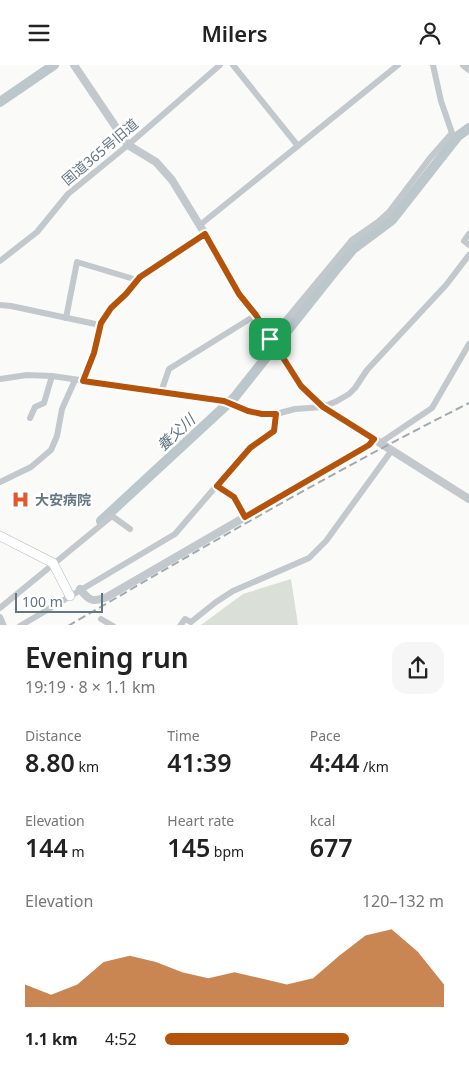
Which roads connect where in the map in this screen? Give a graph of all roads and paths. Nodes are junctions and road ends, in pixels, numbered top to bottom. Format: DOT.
graph roads {
  1 [pos="74,65"];
  2 [pos="220,65"];
  3 [pos="233,65"];
  4 [pos="398,65"];
  5 [pos="433,65"];
  6 [pos="464,65"];
  7 [pos="469,69"];
  8 [pos="128,145"];
  9 [pos="298,146"];
  10 [pos="200,225"];
  11 [pos="205,234"];
  12 [pos="469,235"];
  13 [pos="469,245"];
  14 [pos="469,255"];
  15 [pos="0,261"];
  16 [pos="137,280"];
  17 [pos="0,305"];
  18 [pos="256,315"];
  19 [pos="66,318"];
  20 [pos="100,325"];
  21 [pos="271,340"];
  22 [pos="469,344"];
  23 [pos="52,376"];
  24 [pos="0,379"];
  25 [pos="76,380"];
  26 [pos="83,381"];
  27 [pos="160,392"];
  28 [pos="323,407"];
  29 [pos="276,414"];
  30 [pos="30,418"];
  31 [pos="377,441"];
  32 [pos="392,451"];
  33 [pos="0,482"];
  34 [pos="217,486"];
  35 [pos="469,499"];
  36 [pos="245,517"];
  37 [pos="130,529"];
  38 [pos="0,536"];
  39 [pos="52,562"];
  40 [pos="80,589"];
  41 [pos="70,596"];
  42 [pos="0,608"];
  43 [pos="0,617"];
  44 [pos="102,619"];
  45 [pos="4,625"];
  46 [pos="20,625"];
  47 [pos="113,625"];
  48 [pos="180,625"];
  1 -- 8 [label="street"];
  2 -- 8 [label="street, 国道365号旧道"];
  3 -- 9 [label="street"];
  4 -- 9 [label="street"];
  5 -- 21 [label="street"];
  6 -- 7 [label="street"];
  8 -- 10 [label="street"];
  8 -- 15 [label="street, 国道365号旧道"];
  9 -- 10 [label="street"];
  10 -- 11 [label="street"];
  11 -- 16 [label="street"];
  11 -- 18 [label="street"];
  12 -- 13 [label="street"];
  14 -- 28 [label="street"];
  16 -- 19 [label="street"];
  16 -- 20 [label="street"];
  17 -- 19 [label="street"];
  18 -- 21 [label="street"];
  18 -- 27 [label="street"];
  19 -- 20 [label="street"];
  20 -- 26 [label="street"];
  21 -- 28 [label="street"];
  22 -- 31 [label="street"];
  23 -- 24 [label="street"];
  23 -- 25 [label="street"];
  23 -- 30 [label="street"];
  25 -- 26 [label="street"];
  25 -- 33 [label="street"];
  26 -- 27 [label="street"];
  27 -- 29 [label="street"];
  28 -- 29 [label="street"];
  28 -- 31 [label="street"];
  29 -- 34 [label="street"];
  31 -- 32 [label="street"];
  31 -- 36 [label="street"];
  32 -- 35 [label="street"];
  32 -- 48 [label="street"];
  34 -- 36 [label="street"];
  34 -- 40 [label="street"];
  36 -- 40 [label="street"];
  37 -- 39 [label="street"];
  38 -- 39 [label="main road"];
  39 -- 41 [label="main road"];
  39 -- 42 [label="street"];
  40 -- 41 [label="street"];
  41 -- 46 [label="street"];
  43 -- 45 [label="street"];
  44 -- 47 [label="street"];
}
